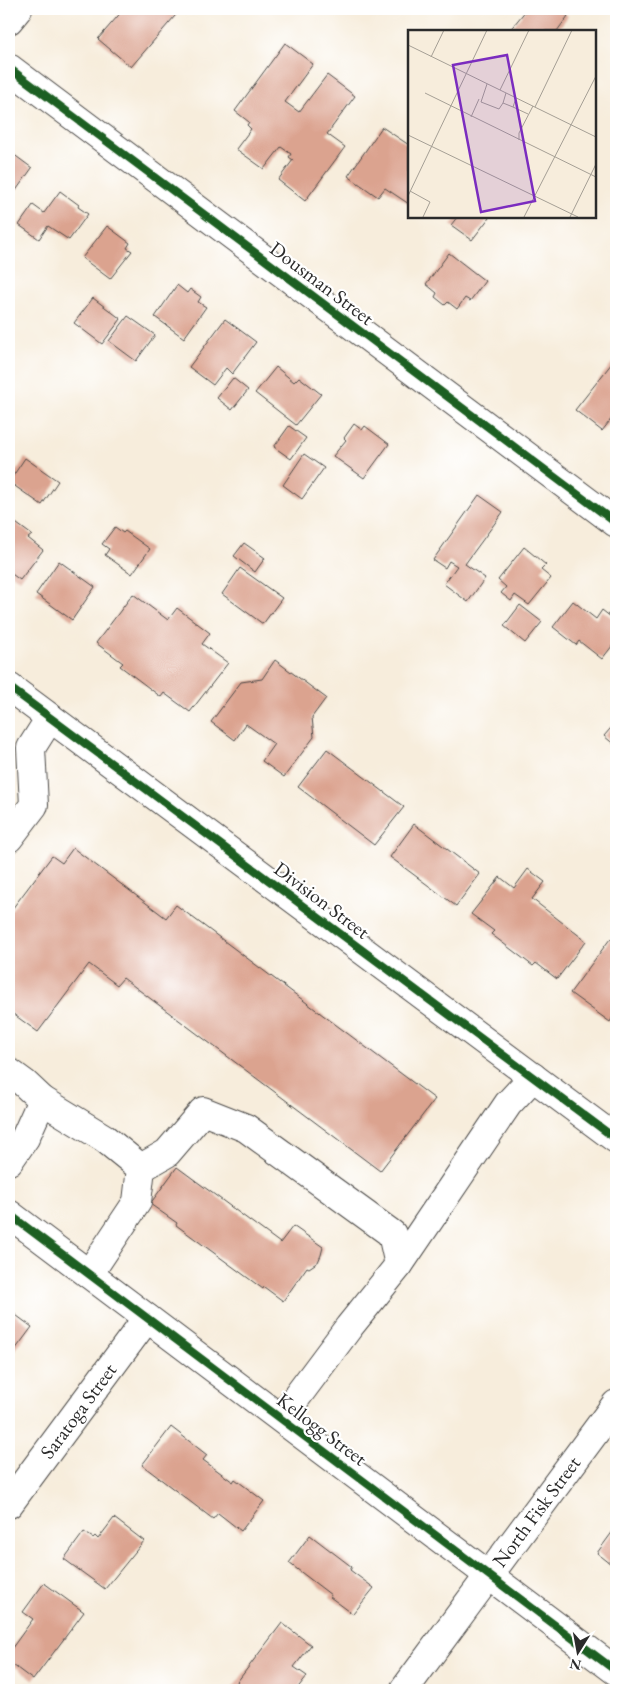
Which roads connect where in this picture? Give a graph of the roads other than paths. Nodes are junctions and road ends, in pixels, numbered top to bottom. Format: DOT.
graph roads {
  1 [pos="18,9"];
  2 [pos="9,20"];
  3 [pos="9,68"];
  4 [pos="616,523"];
  5 [pos="9,687"];
  6 [pos="50,718"];
  7 [pos="9,838"];
  8 [pos="9,1072"];
  9 [pos="533,1077"];
  10 [pos="42,1100"];
  11 [pos="616,1139"];
  12 [pos="9,1161"];
  13 [pos="141,1168"];
  14 [pos="9,1214"];
  15 [pos="399,1265"];
  16 [pos="89,1274"];
  17 [pos="147,1318"];
  18 [pos="616,1404"];
  19 [pos="281,1418"];
  20 [pos="9,1504"];
  21 [pos="489,1575"];
  22 [pos="616,1671"];
  23 [pos="404,1690"];
  1 -- 2 [label="street"];
  3 -- 4 [label="street, Dousman Street"];
  5 -- 6 [label="street, Division Street"];
  6 -- 7 [label="street"];
  6 -- 9 [label="street, Division Street"];
  8 -- 10 [label="street"];
  9 -- 11 [label="street, Division Street"];
  9 -- 15 [label="street"];
  10 -- 12 [label="street"];
  10 -- 13 [label="street"];
  13 -- 15 [label="street"];
  13 -- 16 [label="street"];
  14 -- 16 [label="street, Kellogg Street"];
  15 -- 19 [label="street"];
  16 -- 17 [label="street, Kellogg Street"];
  17 -- 19 [label="street, Kellogg Street"];
  17 -- 20 [label="street, Saratoga Street"];
  18 -- 21 [label="street, North Fisk Street"];
  19 -- 21 [label="street, Kellogg Street"];
  21 -- 22 [label="street, Kellogg Street"];
  21 -- 23 [label="street, North Fisk Street"];
}
